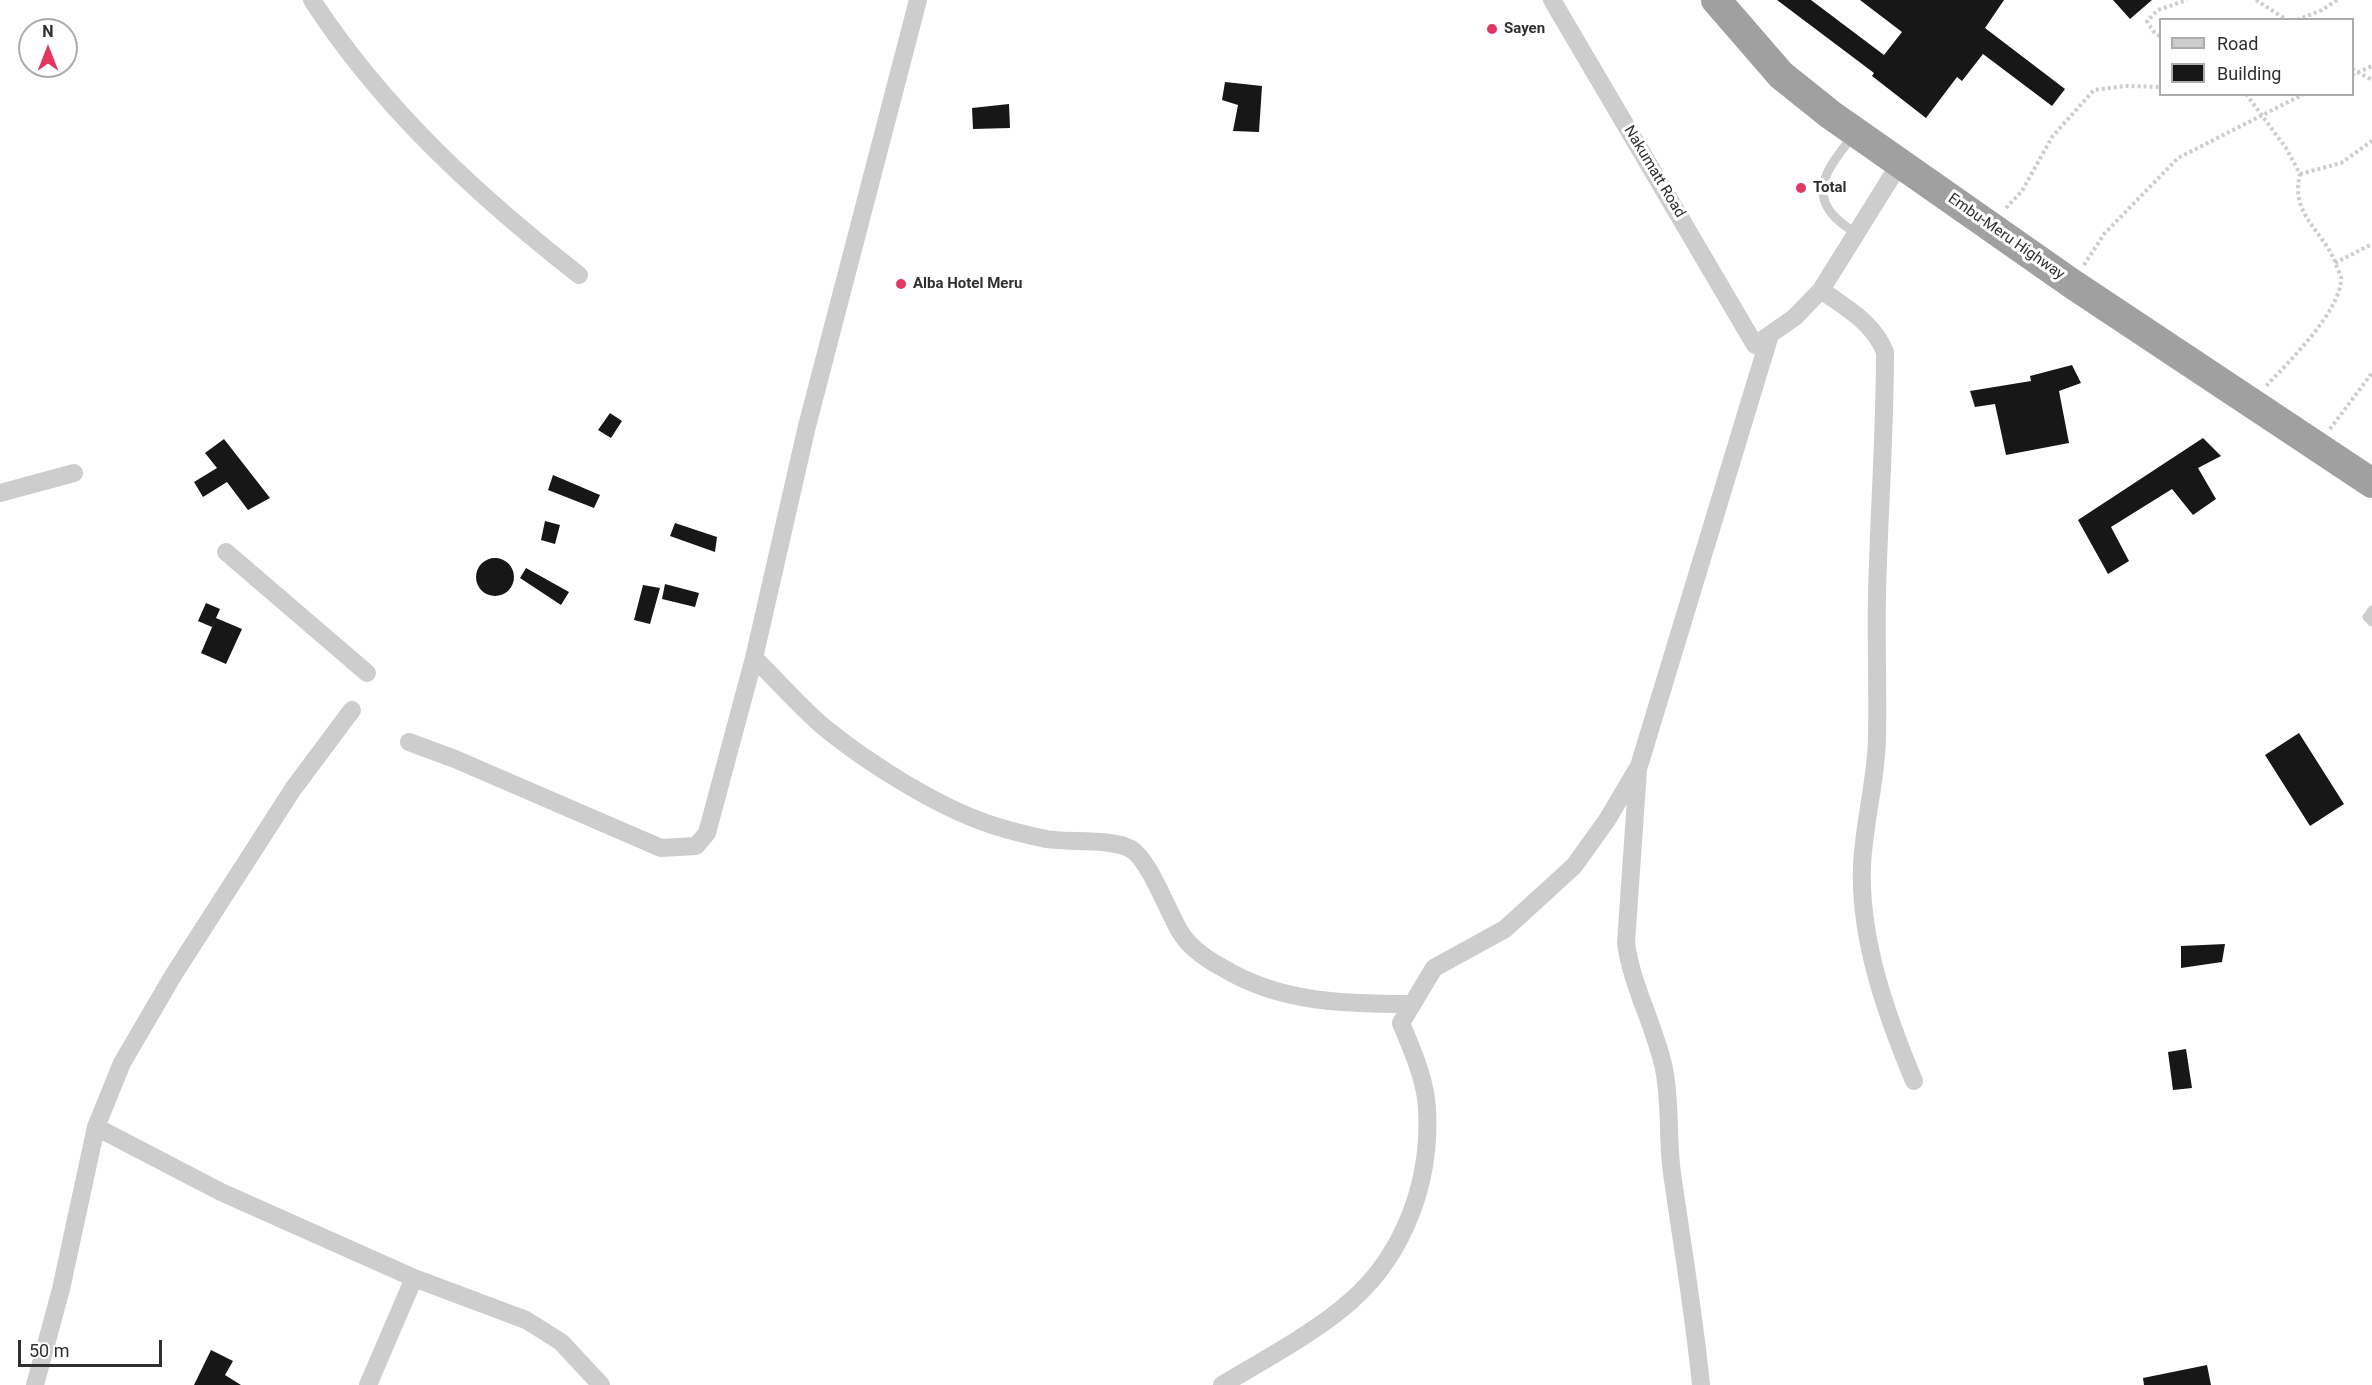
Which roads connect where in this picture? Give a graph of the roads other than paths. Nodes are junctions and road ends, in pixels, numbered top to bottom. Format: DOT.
graph roads {
  1 [pos="312,0"];
  2 [pos="918,0"];
  3 [pos="1552,0"];
  4 [pos="1716,0"];
  5 [pos="1856,132"];
  6 [pos="1900,163"];
  7 [pos="1856,234"];
  8 [pos="579,275"];
  9 [pos="1821,290"];
  10 [pos="1762,340"];
  11 [pos="74,473"];
  12 [pos="2372,483"];
  13 [pos="0,493"];
  14 [pos="226,552"];
  15 [pos="2372,610"];
  16 [pos="2372,622"];
  17 [pos="754,658"];
  18 [pos="367,673"];
  19 [pos="352,710"];
  20 [pos="409,742"];
  21 [pos="1639,766"];
  22 [pos="1411,1004"];
  23 [pos="1914,1081"];
  24 [pos="96,1127"];
  25 [pos="414,1278"];
  26 [pos="35,1385"];
  27 [pos="368,1385"];
  28 [pos="601,1385"];
  29 [pos="1222,1385"];
  30 [pos="1701,1385"];
  1 -- 8 [label="street"];
  2 -- 17 [label="street"];
  3 -- 10 [label="street, Nakumatt Road"];
  4 -- 5 [label="highway, Embu-Meru Highway"];
  5 -- 6 [label="highway, Embu-Meru Highway"];
  5 -- 7 [label="lane"];
  6 -- 7 [label="street"];
  6 -- 12 [label="highway, Embu-Meru Highway"];
  7 -- 9 [label="street"];
  9 -- 10 [label="street"];
  9 -- 23 [label="street"];
  10 -- 21 [label="street"];
  11 -- 13 [label="street"];
  14 -- 18 [label="street"];
  15 -- 16 [label="lane"];
  17 -- 20 [label="street"];
  17 -- 22 [label="street"];
  19 -- 24 [label="street"];
  21 -- 22 [label="street"];
  21 -- 30 [label="street"];
  22 -- 29 [label="street"];
  24 -- 25 [label="street"];
  24 -- 26 [label="street"];
  25 -- 27 [label="street"];
  25 -- 28 [label="street"];
}
